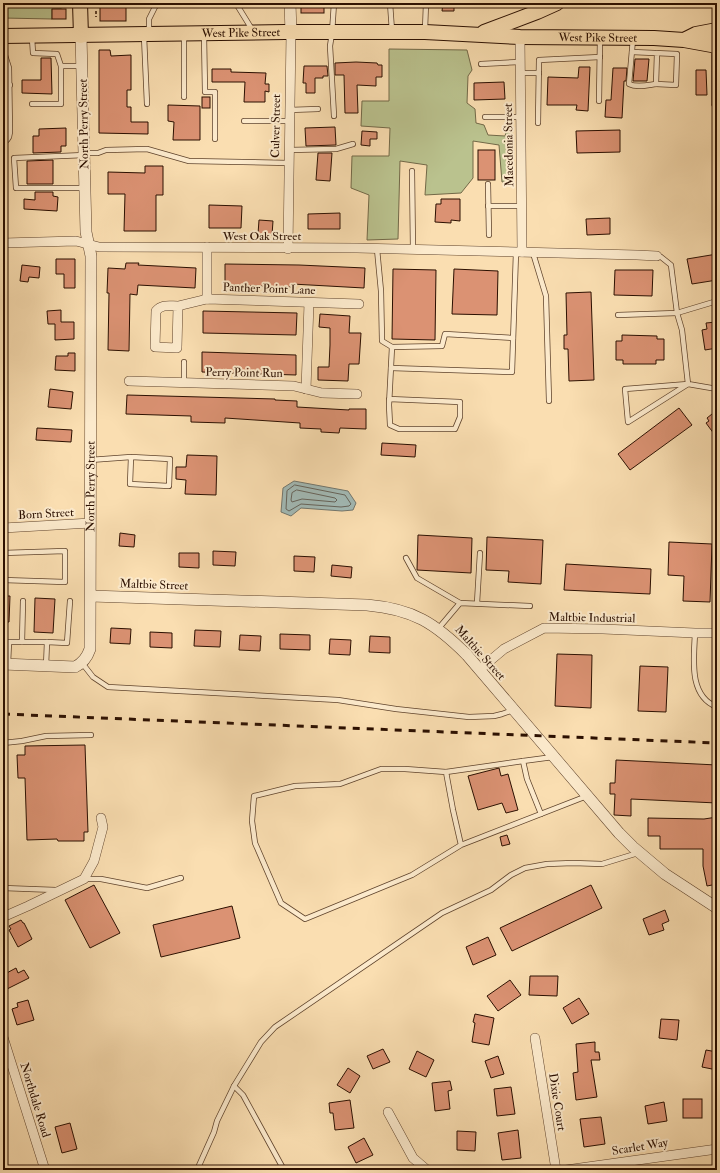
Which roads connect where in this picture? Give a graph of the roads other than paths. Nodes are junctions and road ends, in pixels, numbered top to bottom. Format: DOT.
graph roads {
  1 [pos="80,3"];
  2 [pos="156,3"];
  3 [pos="268,3"];
  4 [pos="290,3"];
  5 [pos="334,3"];
  6 [pos="390,3"];
  7 [pos="426,3"];
  8 [pos="557,3"];
  9 [pos="237,5"];
  10 [pos="717,30"];
  11 [pos="392,32"];
  12 [pos="425,32"];
  13 [pos="184,33"];
  14 [pos="204,33"];
  15 [pos="254,33"];
  16 [pos="291,33"];
  17 [pos="332,33"];
  18 [pos="146,34"];
  19 [pos="478,34"];
  20 [pos="3,36"];
  21 [pos="32,36"];
  22 [pos="81,36"];
  23 [pos="520,37"];
  24 [pos="600,37"];
  25 [pos="633,37"];
  26 [pos="684,40"];
  27 [pos="716,45"];
  28 [pos="3,49"];
  29 [pos="632,52"];
  30 [pos="657,53"];
  31 [pos="600,57"];
  32 [pos="520,62"];
  33 [pos="481,64"];
  34 [pos="61,66"];
  35 [pos="83,66"];
  36 [pos="520,73"];
  37 [pos="539,73"];
  38 [pos="656,84"];
  39 [pos="3,85"];
  40 [pos="10,85"];
  41 [pos="184,98"];
  42 [pos="599,101"];
  43 [pos="32,104"];
  44 [pos="147,104"];
  45 [pos="714,104"];
  46 [pos="289,110"];
  47 [pos="318,110"];
  48 [pos="334,116"];
  49 [pos="485,117"];
  50 [pos="520,117"];
  51 [pos="244,121"];
  52 [pos="289,121"];
  53 [pos="538,122"];
  54 [pos="215,139"];
  55 [pos="3,140"];
  56 [pos="353,144"];
  57 [pos="289,150"];
  58 [pos="85,154"];
  59 [pos="289,163"];
  60 [pos="412,171"];
  61 [pos="488,184"];
  62 [pos="85,188"];
  63 [pos="488,206"];
  64 [pos="522,206"];
  65 [pos="489,235"];
  66 [pos="3,243"];
  67 [pos="88,245"];
  68 [pos="207,247"];
  69 [pos="288,248"];
  70 [pos="377,249"];
  71 [pos="413,250"];
  72 [pos="519,252"];
  73 [pos="533,253"];
  74 [pos="657,256"];
  75 [pos="207,299"];
  76 [pos="717,301"];
  77 [pos="309,303"];
  78 [pos="360,304"];
  79 [pos="178,306"];
  80 [pos="677,313"];
  81 [pos="618,315"];
  82 [pos="513,338"];
  83 [pos="392,347"];
  84 [pos="184,362"];
  85 [pos="391,368"];
  86 [pos="129,381"];
  87 [pos="184,383"];
  88 [pos="688,384"];
  89 [pos="306,389"];
  90 [pos="717,389"];
  91 [pos="357,394"];
  92 [pos="389,399"];
  93 [pos="549,401"];
  94 [pos="131,457"];
  95 [pos="90,460"];
  96 [pos="91,524"];
  97 [pos="3,528"];
  98 [pos="3,553"];
  99 [pos="480,553"];
  100 [pos="406,558"];
  101 [pos="3,580"];
  102 [pos="91,596"];
  103 [pos="23,601"];
  104 [pos="70,601"];
  105 [pos="460,603"];
  106 [pos="477,604"];
  107 [pos="530,606"];
  108 [pos="438,628"];
  109 [pos="695,633"];
  110 [pos="717,633"];
  111 [pos="3,642"];
  112 [pos="9,642"];
  113 [pos="22,642"];
  114 [pos="47,642"];
  115 [pos="82,663"];
  116 [pos="5,664"];
  117 [pos="46,666"];
  118 [pos="479,670"];
  119 [pos="717,707"];
  120 [pos="513,710"];
  121 [pos="91,735"];
  122 [pos="3,743"];
  123 [pos="553,757"];
  124 [pos="523,761"];
  125 [pos="446,772"];
  126 [pos="587,796"];
  127 [pos="540,814"];
  128 [pos="101,818"];
  129 [pos="461,845"];
  130 [pos="639,852"];
  131 [pos="181,878"];
  132 [pos="84,879"];
  133 [pos="3,888"];
  134 [pos="60,891"];
  135 [pos="714,904"];
  136 [pos="3,917"];
  137 [pos="3,1037"];
  138 [pos="535,1038"];
  139 [pos="234,1086"];
  140 [pos="388,1112"];
  141 [pos="717,1148"];
  142 [pos="45,1170"];
  143 [pos="197,1170"];
  144 [pos="284,1170"];
  145 [pos="427,1170"];
  146 [pos="556,1170"];
  147 [pos="566,1170"];
  1 -- 22 [label="main road, North Perry Street"];
  2 -- 9 [label="lane"];
  2 -- 18 [label="lane"];
  3 -- 9 [label="lane"];
  4 -- 16 [label="street, Culver Street"];
  5 -- 17 [label="lane"];
  6 -- 11 [label="lane"];
  7 -- 12 [label="lane"];
  8 -- 19 [label="main road, West Pike Street"];
  9 -- 15 [label="lane"];
  10 -- 26 [label="main road"];
  11 -- 12 [label="main road, West Pike Street"];
  11 -- 17 [label="main road, West Pike Street"];
  12 -- 19 [label="main road, West Pike Street"];
  13 -- 14 [label="main road, West Pike Street"];
  13 -- 18 [label="main road, West Pike Street"];
  13 -- 41 [label="lane"];
  14 -- 15 [label="main road, West Pike Street"];
  14 -- 54 [label="lane"];
  15 -- 16 [label="main road, West Pike Street"];
  16 -- 17 [label="main road, West Pike Street"];
  16 -- 46 [label="street, Culver Street"];
  17 -- 48 [label="lane"];
  18 -- 22 [label="main road, West Pike Street"];
  18 -- 44 [label="lane"];
  19 -- 23 [label="main road, West Pike Street"];
  20 -- 21 [label="main road, West Pike Street"];
  21 -- 22 [label="main road, West Pike Street"];
  21 -- 34 [label="lane"];
  22 -- 35 [label="street, North Perry Street"];
  23 -- 24 [label="main road, West Pike Street"];
  23 -- 32 [label="street, Macedonia Street"];
  24 -- 25 [label="main road, West Pike Street"];
  24 -- 31 [label="lane"];
  25 -- 26 [label="main road, West Pike Street"];
  25 -- 29 [label="lane"];
  26 -- 27 [label="main road, West Pike Street"];
  27 -- 45 [label="lane"];
  28 -- 40 [label="lane"];
  29 -- 30 [label="lane"];
  29 -- 38 [label="lane"];
  30 -- 38 [label="lane"];
  30 -- 38 [label="lane"];
  31 -- 37 [label="lane"];
  31 -- 42 [label="lane"];
  32 -- 33 [label="lane"];
  32 -- 36 [label="street, Macedonia Street"];
  34 -- 35 [label="lane"];
  34 -- 43 [label="lane"];
  35 -- 58 [label="street, North Perry Street"];
  36 -- 37 [label="lane"];
  36 -- 50 [label="street, Macedonia Street"];
  37 -- 53 [label="lane"];
  39 -- 40 [label="lane"];
  40 -- 55 [label="lane"];
  46 -- 47 [label="lane"];
  46 -- 52 [label="street, Culver Street"];
  49 -- 50 [label="lane"];
  50 -- 64 [label="street, Macedonia Street"];
  51 -- 52 [label="lane"];
  52 -- 57 [label="street, Culver Street"];
  56 -- 57 [label="lane"];
  57 -- 59 [label="street, Culver Street"];
  58 -- 59 [label="lane"];
  58 -- 62 [label="street, North Perry Street"];
  58 -- 62 [label="lane"];
  59 -- 69 [label="street, Culver Street"];
  60 -- 71 [label="lane"];
  61 -- 63 [label="lane"];
  62 -- 67 [label="street, North Perry Street"];
  63 -- 64 [label="lane"];
  63 -- 65 [label="lane"];
  64 -- 72 [label="street, Macedonia Street"];
  66 -- 67 [label="street, West Oak Street"];
  67 -- 68 [label="street, West Oak Street"];
  67 -- 95 [label="street, North Perry Street"];
  68 -- 69 [label="street, West Oak Street"];
  68 -- 75 [label="street"];
  69 -- 70 [label="street, West Oak Street"];
  70 -- 71 [label="street, West Oak Street"];
  70 -- 83 [label="lane"];
  71 -- 72 [label="street, West Oak Street"];
  72 -- 73 [label="street, West Oak Street"];
  72 -- 82 [label="lane"];
  73 -- 74 [label="street, West Oak Street"];
  73 -- 93 [label="lane"];
  74 -- 80 [label="lane"];
  75 -- 77 [label="street, Panther Point Lane"];
  75 -- 79 [label="street, Panther Point Lane"];
  76 -- 80 [label="lane"];
  77 -- 78 [label="street, Panther Point Lane"];
  77 -- 89 [label="street"];
  79 -- 79 [label="street, Panther Point Lane"];
  80 -- 81 [label="lane"];
  80 -- 88 [label="lane"];
  82 -- 83 [label="lane"];
  82 -- 85 [label="lane"];
  83 -- 85 [label="lane"];
  84 -- 87 [label="lane"];
  85 -- 92 [label="lane"];
  86 -- 87 [label="street, Perry Point Run"];
  87 -- 89 [label="street, Perry Point Run"];
  88 -- 88 [label="lane"];
  88 -- 90 [label="lane"];
  89 -- 91 [label="street, Perry Point Run"];
  92 -- 92 [label="lane"];
  94 -- 94 [label="lane"];
  94 -- 95 [label="lane"];
  95 -- 96 [label="street, North Perry Street"];
  96 -- 97 [label="street, Born Street"];
  96 -- 102 [label="street, North Perry Street"];
  98 -- 101 [label="lane"];
  99 -- 106 [label="lane"];
  100 -- 105 [label="lane"];
  102 -- 108 [label="street, Maltbie Street"];
  102 -- 115 [label="street, North Perry Street"];
  103 -- 113 [label="lane"];
  104 -- 114 [label="lane"];
  105 -- 106 [label="lane"];
  105 -- 108 [label="lane"];
  106 -- 107 [label="lane"];
  108 -- 118 [label="street, Maltbie Street"];
  109 -- 110 [label="street, Maltbie Industrial"];
  109 -- 118 [label="street, Maltbie Industrial"];
  109 -- 119 [label="lane"];
  111 -- 112 [label="lane"];
  112 -- 113 [label="lane"];
  112 -- 116 [label="lane"];
  113 -- 114 [label="lane"];
  114 -- 117 [label="lane"];
  115 -- 117 [label="street"];
  115 -- 120 [label="lane"];
  116 -- 117 [label="street"];
  118 -- 120 [label="street, Maltbie Street"];
  120 -- 123 [label="street, Maltbie Street"];
  121 -- 122 [label="lane"];
  123 -- 124 [label="lane"];
  123 -- 126 [label="street, Maltbie Street"];
  124 -- 125 [label="lane"];
  124 -- 127 [label="lane"];
  125 -- 129 [label="lane"];
  125 -- 129 [label="lane"];
  126 -- 127 [label="lane"];
  126 -- 130 [label="street, Maltbie Street"];
  127 -- 129 [label="lane"];
  128 -- 132 [label="street"];
  130 -- 135 [label="street, Maltbie Street"];
  130 -- 139 [label="lane"];
  131 -- 132 [label="lane"];
  132 -- 134 [label="street"];
  133 -- 134 [label="lane"];
  134 -- 136 [label="street"];
  137 -- 142 [label="street, Northdale Road"];
  138 -- 146 [label="street, Dixie Court"];
  139 -- 143 [label="lane"];
  139 -- 144 [label="lane"];
  140 -- 145 [label="street"];
  141 -- 147 [label="street, Scarlet Way"];
}
